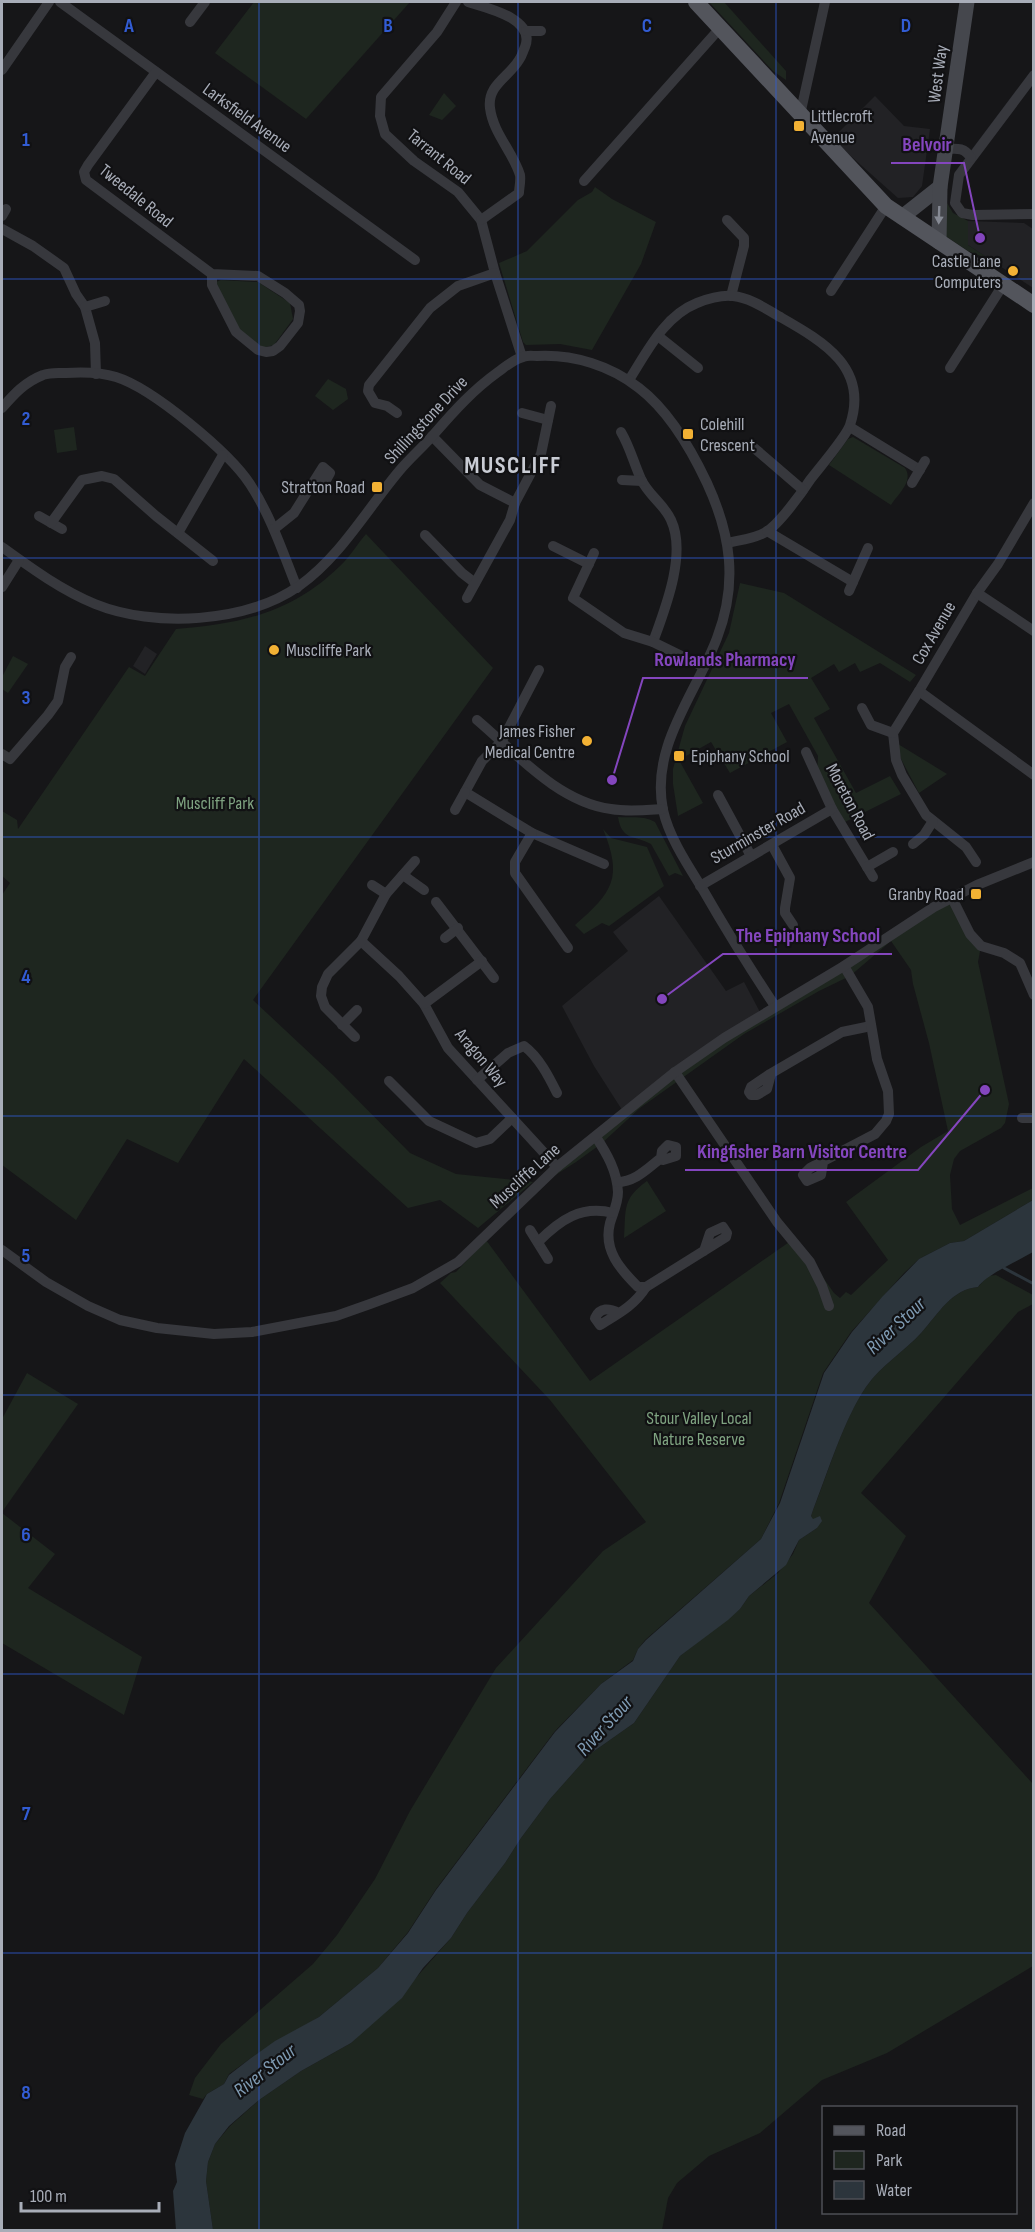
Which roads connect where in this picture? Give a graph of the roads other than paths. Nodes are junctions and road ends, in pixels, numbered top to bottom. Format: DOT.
graph roads {
  1 [pos="49,2"];
  2 [pos="60,2"];
  3 [pos="206,2"];
  4 [pos="456,2"];
  5 [pos="468,2"];
  6 [pos="696,2"];
  7 [pos="825,2"];
  8 [pos="968,2"];
  9 [pos="190,22"];
  10 [pos="720,27"];
  11 [pos="526,31"];
  12 [pos="541,31"];
  13 [pos="2,70"];
  14 [pos="156,72"];
  15 [pos="1034,75"];
  16 [pos="800,115"];
  17 [pos="947,149"];
  18 [pos="971,158"];
  19 [pos="584,181"];
  20 [pos="940,187"];
  21 [pos="886,206"];
  22 [pos="1034,214"];
  23 [pos="902,217"];
  24 [pos="481,220"];
  25 [pos="727,220"];
  26 [pos="2,229"];
  27 [pos="939,242"];
  28 [pos="416,260"];
  29 [pos="495,273"];
  30 [pos="212,274"];
  31 [pos="1003,285"];
  32 [pos="831,291"];
  33 [pos="731,296"];
  34 [pos="105,301"];
  35 [pos="1034,305"];
  36 [pos="85,307"];
  37 [pos="658,336"];
  38 [pos="522,357"];
  39 [pos="698,368"];
  40 [pos="950,368"];
  41 [pos="96,374"];
  42 [pos="629,380"];
  43 [pos="6,394"];
  44 [pos="550,406"];
  45 [pos="2,408"];
  46 [pos="397,413"];
  47 [pos="522,413"];
  48 [pos="548,420"];
  49 [pos="850,426"];
  50 [pos="621,432"];
  51 [pos="432,436"];
  52 [pos="753,447"];
  53 [pos="223,455"];
  54 [pos="622,480"];
  55 [pos="642,481"];
  56 [pos="912,483"];
  57 [pos="310,488"];
  58 [pos="803,490"];
  59 [pos="515,502"];
  60 [pos="1034,503"];
  61 [pos="39,516"];
  62 [pos="51,523"];
  63 [pos="62,529"];
  64 [pos="274,529"];
  65 [pos="767,531"];
  66 [pos="178,533"];
  67 [pos="425,535"];
  68 [pos="727,543"];
  69 [pos="553,546"];
  70 [pos="2,547"];
  71 [pos="868,548"];
  72 [pos="594,553"];
  73 [pos="19,560"];
  74 [pos="213,561"];
  75 [pos="589,564"];
  76 [pos="475,583"];
  77 [pos="2,587"];
  78 [pos="297,588"];
  79 [pos="977,593"];
  80 [pos="467,598"];
  81 [pos="1034,631"];
  82 [pos="653,642"];
  83 [pos="70,657"];
  84 [pos="704,667"];
  85 [pos="539,670"];
  86 [pos="919,691"];
  87 [pos="862,708"];
  88 [pos="477,720"];
  89 [pos="893,733"];
  90 [pos="502,741"];
  91 [pos="806,752"];
  92 [pos="9,759"];
  93 [pos="1034,775"];
  94 [pos="465,792"];
  95 [pos="718,795"];
  96 [pos="663,809"];
  97 [pos="832,809"];
  98 [pos="455,810"];
  99 [pos="933,821"];
  100 [pos="532,833"];
  101 [pos="913,844"];
  102 [pos="772,845"];
  103 [pos="893,852"];
  104 [pos="750,856"];
  105 [pos="415,861"];
  106 [pos="976,862"];
  107 [pos="1034,862"];
  108 [pos="604,864"];
  109 [pos="867,867"];
  110 [pos="403,875"];
  111 [pos="873,877"];
  112 [pos="372,885"];
  113 [pos="700,886"];
  114 [pos="424,890"];
  115 [pos="386,894"];
  116 [pos="952,898"];
  117 [pos="436,902"];
  118 [pos="793,925"];
  119 [pos="458,928"];
  120 [pos="445,938"];
  121 [pos="361,941"];
  122 [pos="568,948"];
  123 [pos="482,961"];
  124 [pos="844,966"];
  125 [pos="494,978"];
  126 [pos="1033,990"];
  127 [pos="424,1004"];
  128 [pos="775,1006"];
  129 [pos="357,1010"];
  130 [pos="342,1025"];
  131 [pos="872,1026"];
  132 [pos="355,1038"];
  133 [pos="675,1072"];
  134 [pos="771,1074"];
  135 [pos="477,1080"];
  136 [pos="389,1081"];
  137 [pos="557,1093"];
  138 [pos="512,1118"];
  139 [pos="1022,1118"];
  140 [pos="1034,1118"];
  141 [pos="596,1137"];
  142 [pos="661,1158"];
  143 [pos="823,1162"];
  144 [pos="557,1167"];
  145 [pos="617,1182"];
  146 [pos="613,1213"];
  147 [pos="530,1230"];
  148 [pos="538,1242"];
  149 [pos="2,1250"];
  150 [pos="704,1251"];
  151 [pos="548,1259"];
  152 [pos="646,1287"];
  153 [pos="829,1306"];
  154 [pos="619,1313"];
  1 -- 13 [label="street"];
  2 -- 14 [label="street, Larksfield Avenue"];
  3 -- 9 [label="street"];
  4 -- 24 [label="street, Tarrant Road"];
  5 -- 11 [label="street"];
  6 -- 10 [label="main road"];
  7 -- 16 [label="street"];
  8 -- 17 [label="street, West Way"];
  10 -- 16 [label="main road"];
  10 -- 19 [label="street"];
  11 -- 12 [label="street"];
  11 -- 24 [label="street"];
  14 -- 28 [label="street, Larksfield Avenue"];
  14 -- 30 [label="street, Tweedale Road"];
  15 -- 18 [label="street"];
  16 -- 21 [label="main road"];
  17 -- 18 [label="street"];
  17 -- 20 [label="street, West Way"];
  18 -- 22 [label="street"];
  20 -- 23 [label="street"];
  20 -- 27 [label="street, West Way, one-way"];
  21 -- 23 [label="main road"];
  21 -- 32 [label="street"];
  23 -- 27 [label="main road"];
  24 -- 29 [label="street, Tarrant Road"];
  25 -- 33 [label="street"];
  26 -- 36 [label="street"];
  27 -- 31 [label="main road"];
  29 -- 38 [label="street, Tarrant Road"];
  29 -- 46 [label="street"];
  30 -- 30 [label="street"];
  31 -- 35 [label="main road"];
  31 -- 40 [label="street"];
  33 -- 37 [label="street"];
  33 -- 49 [label="street"];
  34 -- 36 [label="street"];
  36 -- 41 [label="street"];
  37 -- 39 [label="street"];
  37 -- 42 [label="street"];
  38 -- 42 [label="street"];
  38 -- 51 [label="street, Shillingstone Drive"];
  41 -- 43 [label="street"];
  41 -- 53 [label="street"];
  42 -- 68 [label="street"];
  43 -- 45 [label="street"];
  44 -- 48 [label="street"];
  47 -- 48 [label="street"];
  48 -- 59 [label="street"];
  49 -- 56 [label="street"];
  49 -- 58 [label="street"];
  50 -- 55 [label="street"];
  51 -- 59 [label="street"];
  51 -- 78 [label="street, Shillingstone Drive"];
  52 -- 58 [label="street"];
  53 -- 64 [label="street"];
  53 -- 66 [label="street"];
  54 -- 55 [label="street"];
  55 -- 82 [label="street"];
  57 -- 64 [label="street"];
  58 -- 65 [label="street"];
  59 -- 76 [label="street"];
  60 -- 79 [label="street, Cox Avenue"];
  61 -- 62 [label="street"];
  62 -- 63 [label="street"];
  62 -- 66 [label="street"];
  64 -- 78 [label="street"];
  65 -- 68 [label="street"];
  65 -- 71 [label="street"];
  66 -- 74 [label="street"];
  67 -- 76 [label="street"];
  68 -- 84 [label="street"];
  69 -- 75 [label="street"];
  70 -- 73 [label="street, Shillingstone Drive"];
  72 -- 75 [label="street"];
  73 -- 77 [label="street"];
  73 -- 78 [label="street, Shillingstone Drive"];
  75 -- 82 [label="street"];
  76 -- 80 [label="street"];
  79 -- 81 [label="street"];
  79 -- 86 [label="street, Cox Avenue"];
  82 -- 84 [label="street"];
  83 -- 92 [label="street"];
  84 -- 96 [label="street"];
  85 -- 90 [label="street"];
  86 -- 89 [label="street"];
  86 -- 93 [label="street, Cox Avenue"];
  87 -- 89 [label="street"];
  88 -- 90 [label="street"];
  89 -- 99 [label="street"];
  90 -- 94 [label="street"];
  90 -- 96 [label="street"];
  91 -- 97 [label="street, Moreton Road"];
  94 -- 98 [label="street"];
  94 -- 100 [label="street"];
  95 -- 104 [label="street"];
  96 -- 113 [label="street"];
  97 -- 102 [label="street, Sturminster Road"];
  97 -- 109 [label="street, Moreton Road"];
  99 -- 101 [label="street"];
  99 -- 106 [label="street"];
  100 -- 108 [label="street"];
  100 -- 122 [label="street"];
  102 -- 104 [label="street, Sturminster Road"];
  102 -- 118 [label="street"];
  103 -- 109 [label="street, Moreton Road"];
  104 -- 113 [label="street, Sturminster Road"];
  105 -- 110 [label="street"];
  107 -- 116 [label="street, Muscliffe Lane"];
  109 -- 111 [label="street, Moreton Road"];
  110 -- 114 [label="street"];
  110 -- 115 [label="street"];
  112 -- 115 [label="street"];
  113 -- 128 [label="street"];
  115 -- 121 [label="street"];
  116 -- 124 [label="street, Muscliffe Lane"];
  116 -- 126 [label="street"];
  117 -- 119 [label="street"];
  119 -- 120 [label="street"];
  119 -- 123 [label="street"];
  121 -- 127 [label="street, Aragon Way"];
  121 -- 130 [label="street"];
  123 -- 125 [label="street"];
  123 -- 127 [label="street"];
  124 -- 128 [label="street, Muscliffe Lane"];
  124 -- 131 [label="street"];
  127 -- 135 [label="street, Aragon Way"];
  128 -- 133 [label="street, Muscliffe Lane"];
  129 -- 130 [label="street"];
  130 -- 132 [label="street"];
  131 -- 134 [label="street"];
  131 -- 143 [label="street"];
  133 -- 141 [label="street, Muscliffe Lane"];
  133 -- 153 [label="street"];
  135 -- 137 [label="street"];
  135 -- 138 [label="street, Aragon Way"];
  136 -- 138 [label="street"];
  138 -- 144 [label="street, Aragon Way"];
  139 -- 140 [label="street"];
  141 -- 144 [label="street, Muscliffe Lane"];
  141 -- 145 [label="street"];
  142 -- 145 [label="street"];
  144 -- 149 [label="street, Muscliffe Lane"];
  145 -- 146 [label="street"];
  146 -- 148 [label="street"];
  146 -- 152 [label="street"];
  147 -- 148 [label="street"];
  148 -- 151 [label="street"];
  150 -- 152 [label="street"];
  152 -- 154 [label="street"];
}
